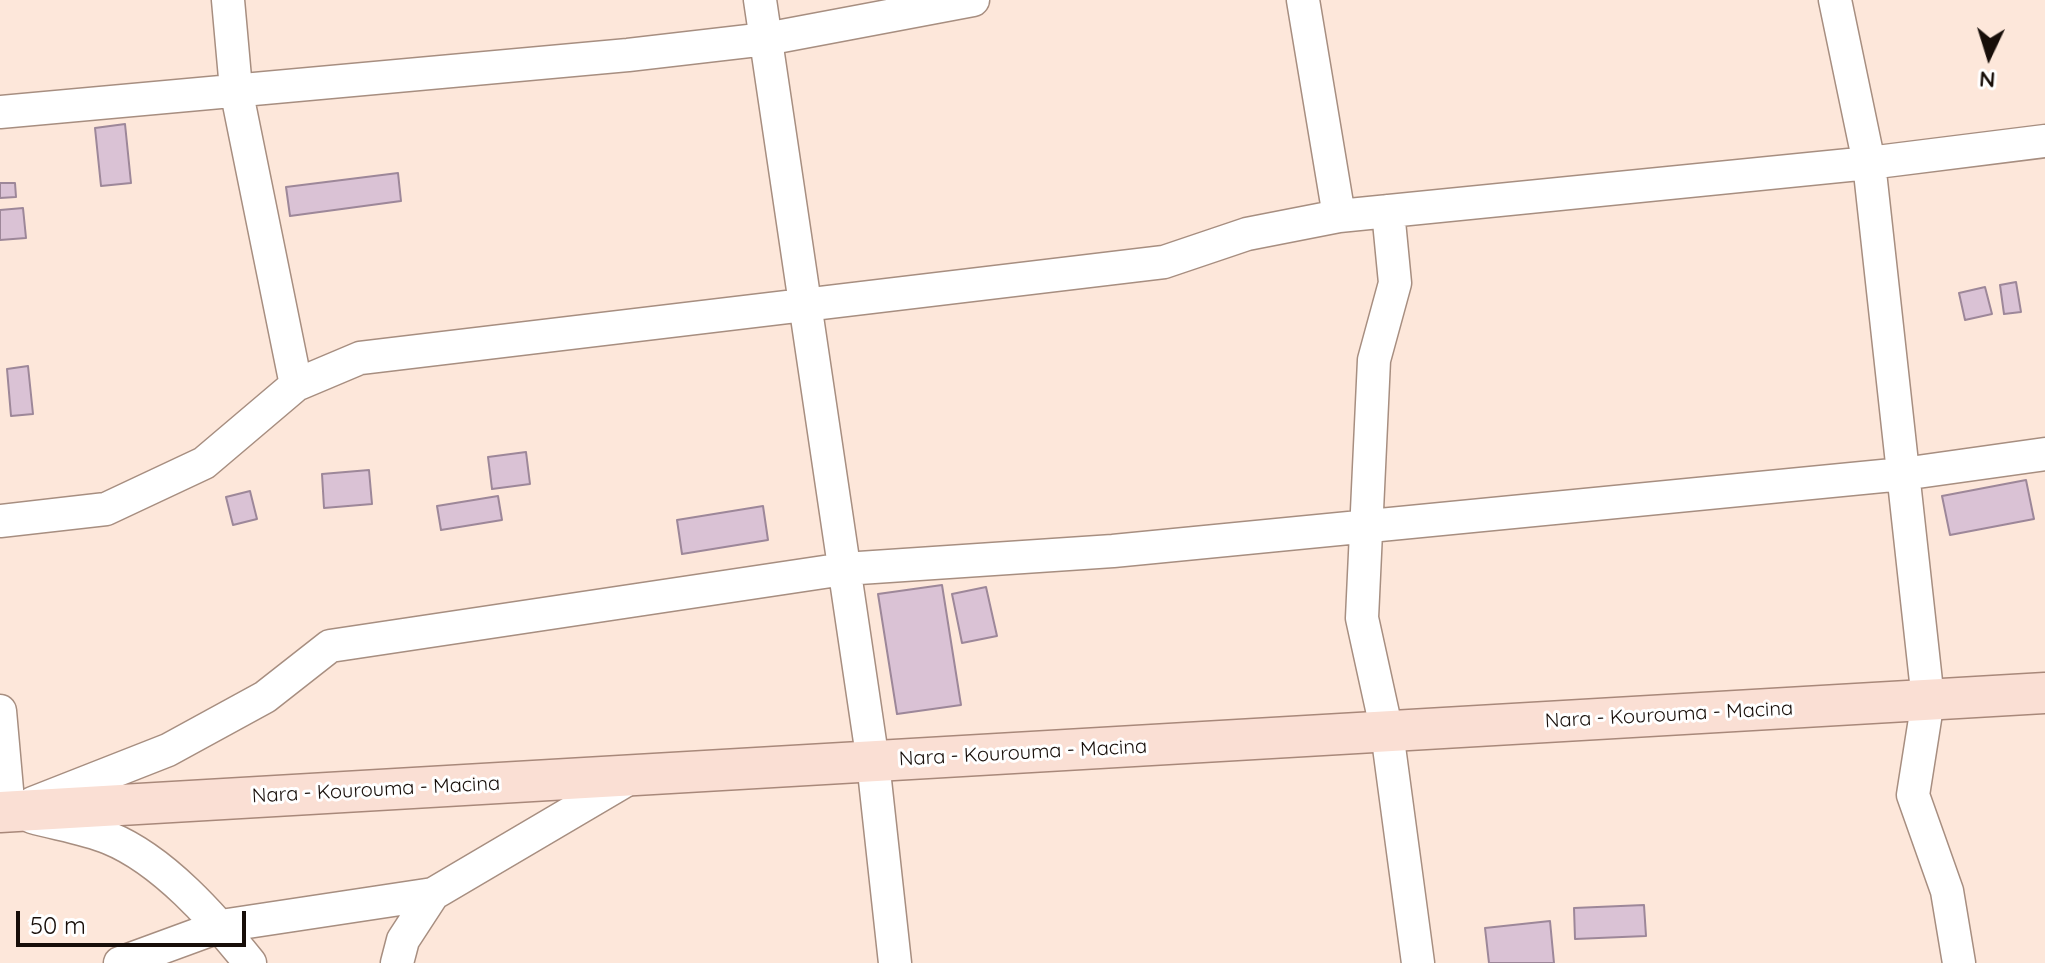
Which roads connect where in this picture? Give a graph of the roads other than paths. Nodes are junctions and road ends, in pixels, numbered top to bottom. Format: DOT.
graph roads {
  1 [pos="228,0"];
  2 [pos="760,0"];
  3 [pos="973,0"];
  4 [pos="1303,0"];
  5 [pos="1835,0"];
  6 [pos="766,39"];
  7 [pos="236,89"];
  8 [pos="0,112"];
  9 [pos="2045,141"];
  10 [pos="1869,163"];
  11 [pos="1388,211"];
  12 [pos="1339,216"];
  13 [pos="806,307"];
  14 [pos="296,385"];
  15 [pos="2045,454"];
  16 [pos="1903,474"];
  17 [pos="0,521"];
  18 [pos="1364,527"];
  19 [pos="844,569"];
  20 [pos="2045,693"];
  21 [pos="1928,700"];
  22 [pos="0,711"];
  23 [pos="1387,732"];
  24 [pos="873,762"];
  25 [pos="635,775"];
  26 [pos="5,812"];
  27 [pos="433,894"];
  28 [pos="221,926"];
  29 [pos="120,963"];
  30 [pos="250,963"];
  31 [pos="397,963"];
  32 [pos="895,963"];
  33 [pos="1418,963"];
  34 [pos="1959,963"];
  1 -- 7 [label="street"];
  2 -- 6 [label="street"];
  3 -- 6 [label="street"];
  4 -- 12 [label="street"];
  5 -- 10 [label="street"];
  6 -- 7 [label="street"];
  6 -- 13 [label="street"];
  7 -- 8 [label="street"];
  7 -- 14 [label="street"];
  9 -- 10 [label="street"];
  10 -- 11 [label="street"];
  10 -- 16 [label="street"];
  11 -- 12 [label="street"];
  11 -- 18 [label="street"];
  12 -- 13 [label="street"];
  13 -- 14 [label="street"];
  13 -- 19 [label="street"];
  14 -- 17 [label="street"];
  15 -- 16 [label="street"];
  16 -- 18 [label="street"];
  16 -- 21 [label="street"];
  18 -- 19 [label="street"];
  18 -- 23 [label="street"];
  19 -- 24 [label="street"];
  19 -- 26 [label="street"];
  20 -- 21 [label="main road, Nara - Kourouma - Macina"];
  21 -- 23 [label="main road, Nara - Kourouma - Macina"];
  21 -- 34 [label="street"];
  22 -- 26 [label="street"];
  23 -- 24 [label="main road, Nara - Kourouma - Macina"];
  23 -- 33 [label="street"];
  24 -- 25 [label="main road, Nara - Kourouma - Macina"];
  24 -- 32 [label="street"];
  25 -- 26 [label="main road, Nara - Kourouma - Macina"];
  25 -- 27 [label="street"];
  26 -- 28 [label="street"];
  27 -- 28 [label="street"];
  27 -- 31 [label="street"];
  28 -- 29 [label="street"];
  28 -- 30 [label="street"];
}
